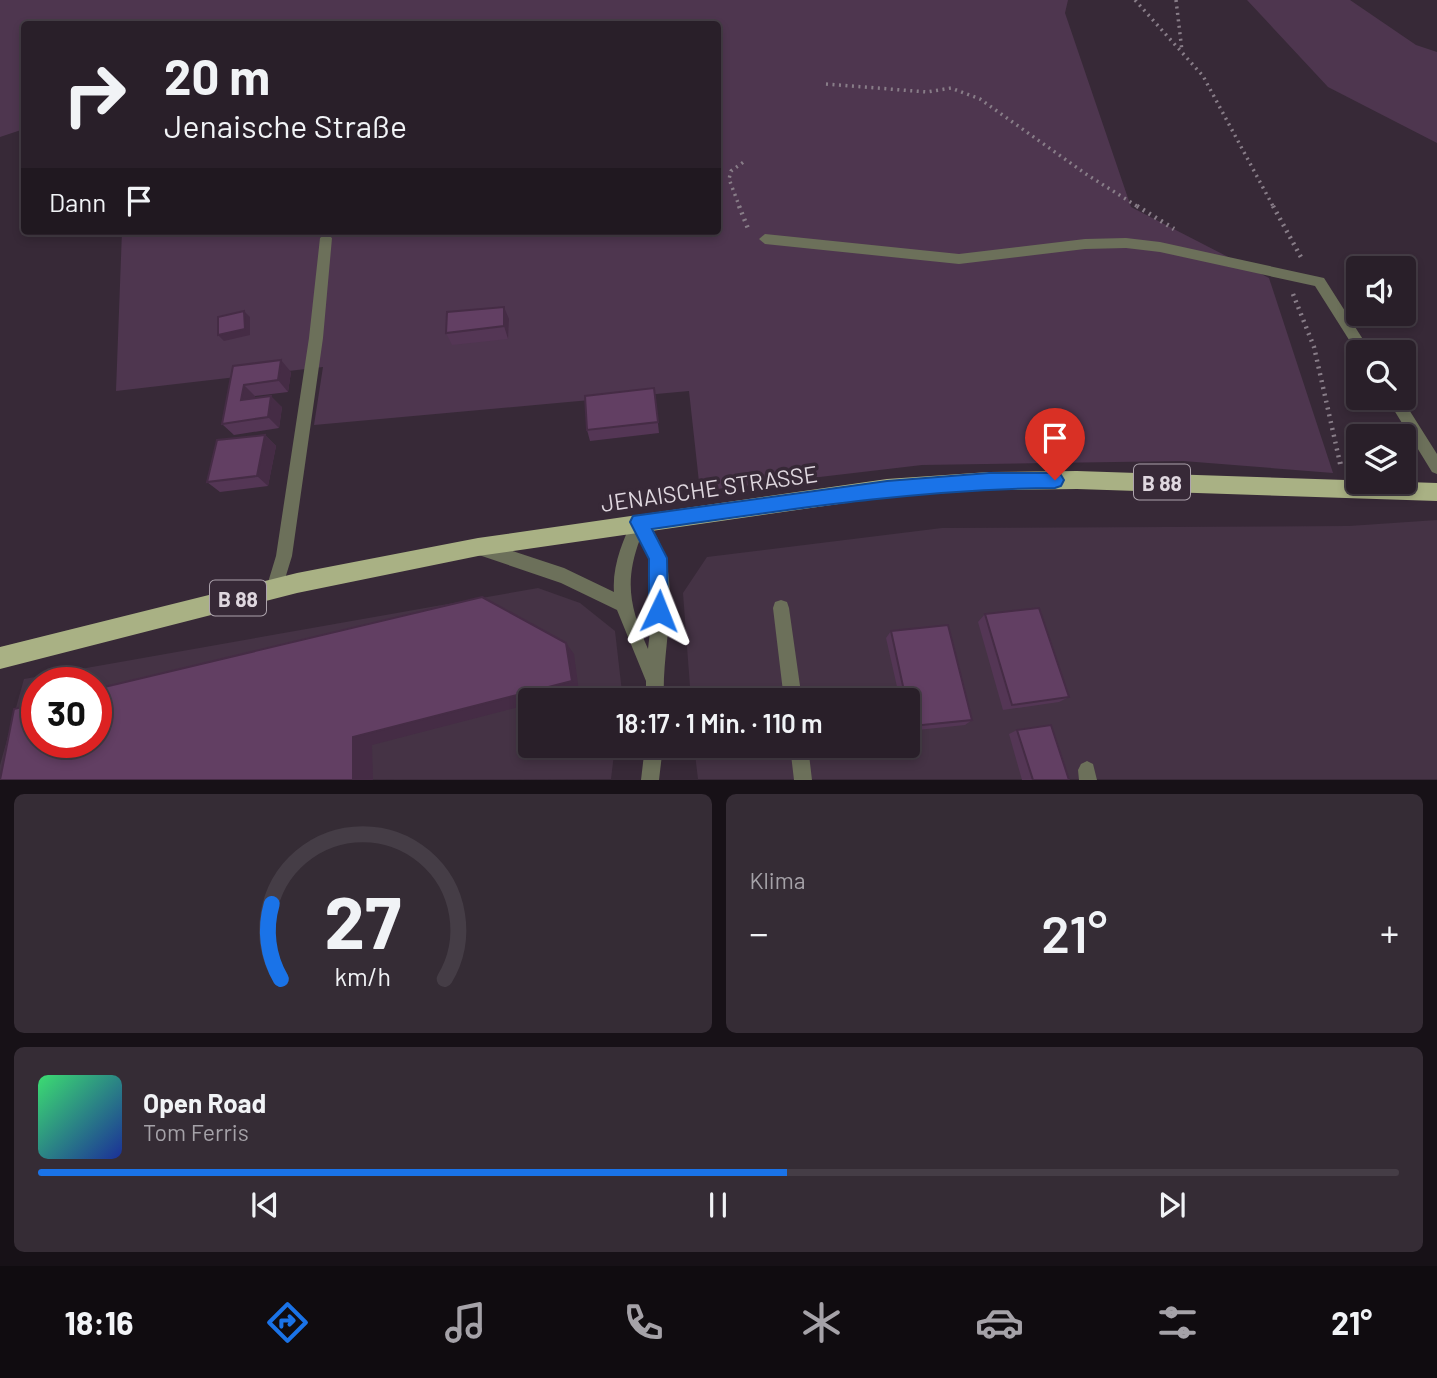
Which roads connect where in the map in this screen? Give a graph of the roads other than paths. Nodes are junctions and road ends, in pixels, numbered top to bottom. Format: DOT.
graph roads {
  1 [pos="326,238"];
  2 [pos="765,239"];
  3 [pos="1356,340"];
  4 [pos="1401,410"];
  5 [pos="1437,467"];
  6 [pos="1437,492"];
  7 [pos="639,522"];
  8 [pos="478,547"];
  9 [pos="274,589"];
  10 [pos="621,604"];
  11 [pos="781,608"];
  12 [pos="0,657"];
  13 [pos="653,680"];
  14 [pos="654,688"];
  15 [pos="791,688"];
  16 [pos="653,758"];
  17 [pos="800,758"];
  18 [pos="650,779"];
  19 [pos="803,779"];
  1 -- 9 [label="street"];
  2 -- 3 [label="street"];
  4 -- 5 [label="street"];
  6 -- 7 [label="main road, JENAISCHE STRASSE / B 88"];
  7 -- 8 [label="main road, JENAISCHE STRASSE / B 88"];
  7 -- 10 [label="street"];
  7 -- 13 [label="street"];
  8 -- 9 [label="main road, JENAISCHE STRASSE / B 88"];
  8 -- 10 [label="street"];
  9 -- 12 [label="main road, JENAISCHE STRASSE / B 88"];
  10 -- 13 [label="street"];
  11 -- 15 [label="street"];
  13 -- 14 [label="street"];
  16 -- 18 [label="street"];
  17 -- 19 [label="street"];
}
